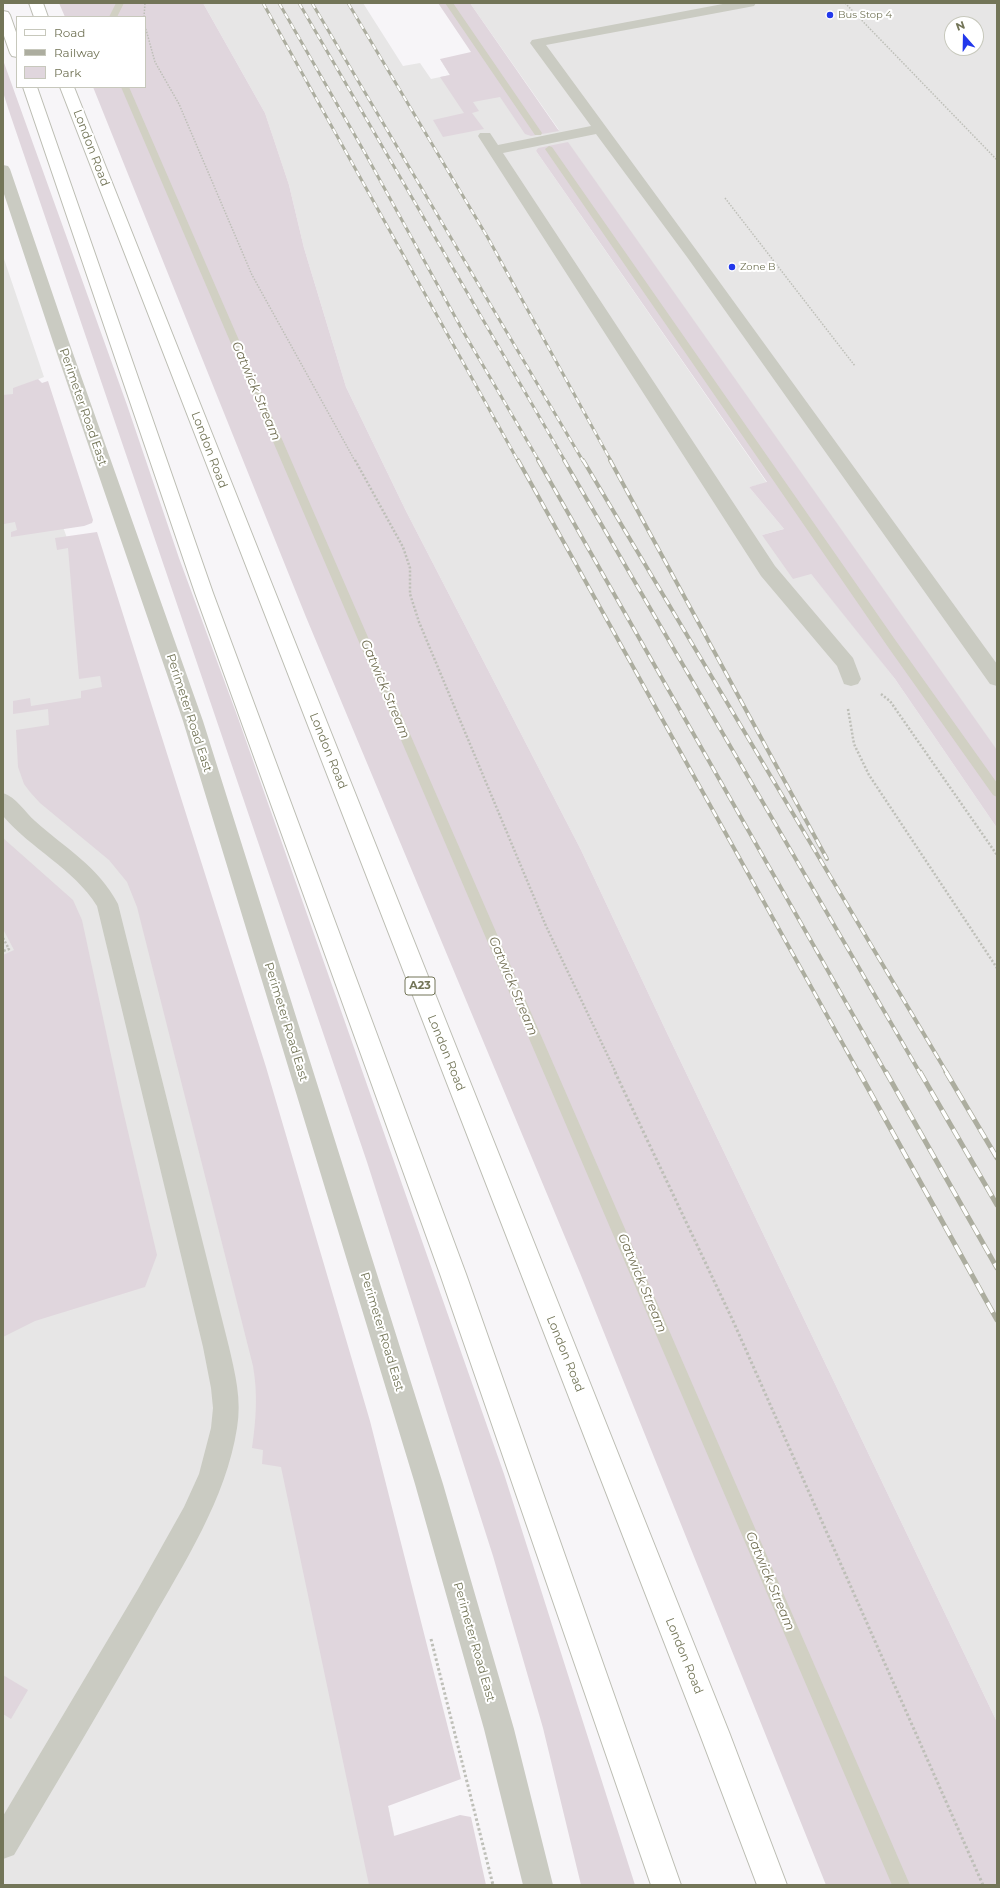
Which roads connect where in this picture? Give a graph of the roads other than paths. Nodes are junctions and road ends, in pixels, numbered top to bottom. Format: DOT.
graph roads {
  1 [pos="36,3"];
  2 [pos="749,3"];
  3 [pos="3,15"];
  4 [pos="41,16"];
  5 [pos="16,50"];
  6 [pos="30,88"];
  7 [pos="68,88"];
  8 [pos="599,129"];
  9 [pos="486,136"];
  10 [pos="494,150"];
  11 [pos="3,169"];
  12 [pos="851,679"];
  13 [pos="997,679"];
  14 [pos="3,801"];
  15 [pos="3,1844"];
  16 [pos="538,1885"];
  17 [pos="666,1885"];
  18 [pos="772,1885"];
  1 -- 4 [label="main road"];
  2 -- 8 [label="street"];
  3 -- 5 [label="main road"];
  6 -- 17 [label="main road"];
  7 -- 18 [label="main road, London Road / A23"];
  8 -- 10 [label="street"];
  8 -- 13 [label="street"];
  9 -- 10 [label="street"];
  10 -- 12 [label="street"];
  11 -- 16 [label="street, Perimeter Road East"];
  14 -- 15 [label="street"];
}
